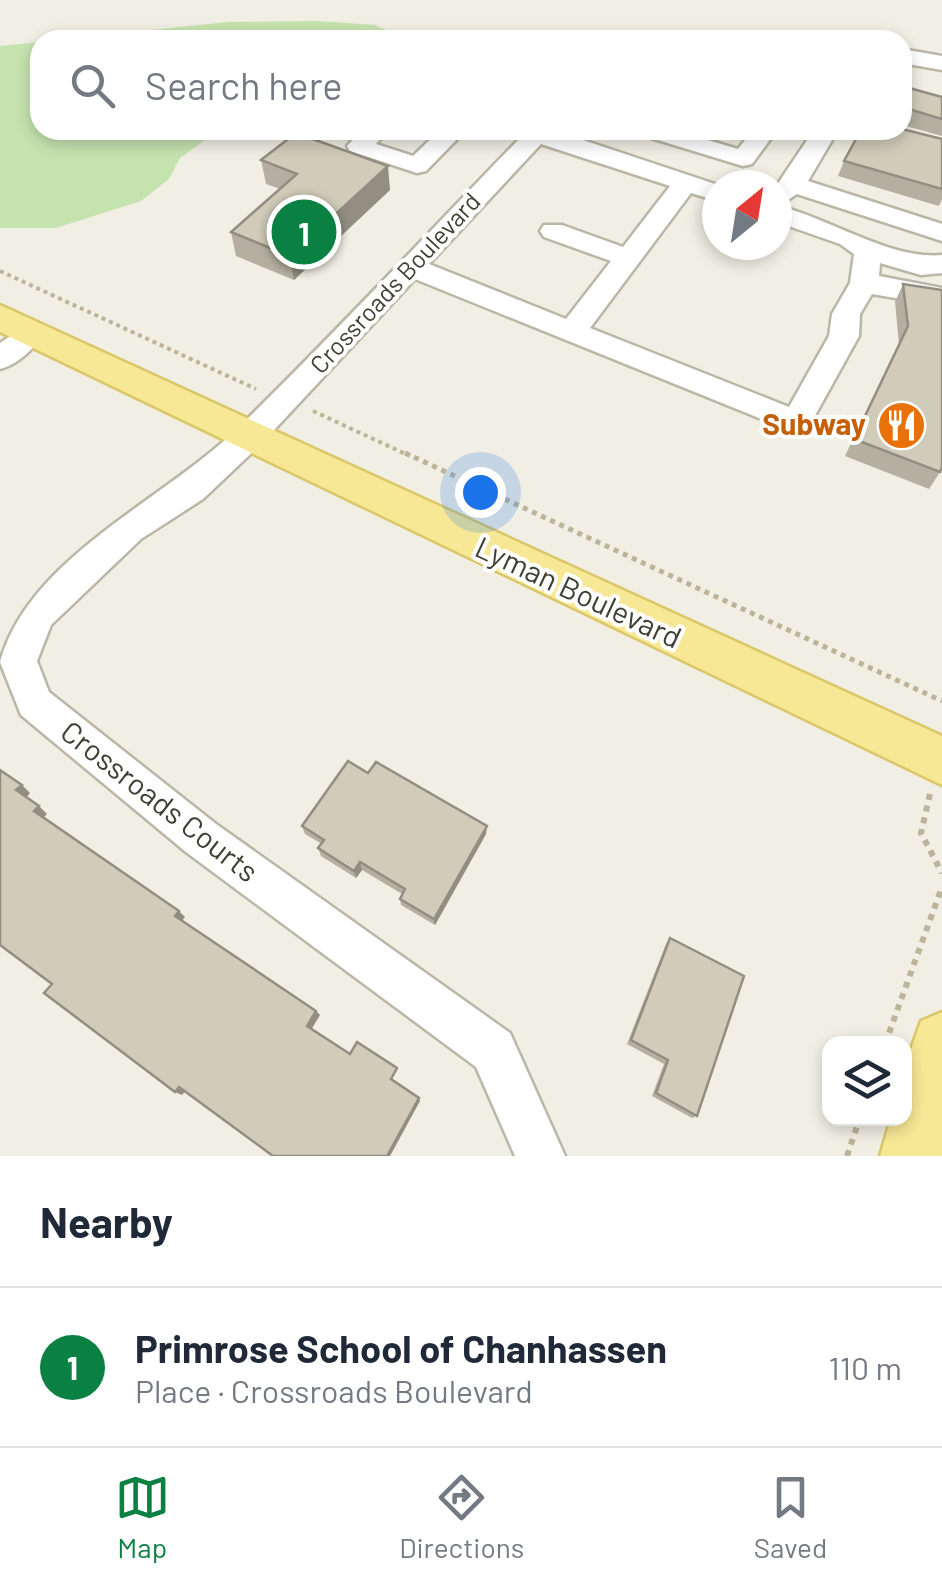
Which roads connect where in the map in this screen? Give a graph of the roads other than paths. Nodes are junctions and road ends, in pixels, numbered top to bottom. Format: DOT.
graph roads {
  1 [pos="912,43"];
  2 [pos="942,47"];
  3 [pos="912,58"];
  4 [pos="942,63"];
  5 [pos="365,140"];
  6 [pos="444,140"];
  7 [pos="525,140"];
  8 [pos="555,140"];
  9 [pos="653,140"];
  10 [pos="690,140"];
  11 [pos="758,140"];
  12 [pos="819,140"];
  13 [pos="625,164"];
  14 [pos="792,181"];
  15 [pos="686,184"];
  16 [pos="702,189"];
  17 [pos="792,193"];
  18 [pos="792,218"];
  19 [pos="553,231"];
  20 [pos="942,233"];
  21 [pos="868,251"];
  22 [pos="942,253"];
  23 [pos="628,258"];
  24 [pos="942,264"];
  25 [pos="410,266"];
  26 [pos="864,283"];
  27 [pos="942,297"];
  28 [pos="15,325"];
  29 [pos="571,332"];
  30 [pos="1,360"];
  31 [pos="249,436"];
  32 [pos="940,760"];
  33 [pos="942,1042"];
  34 [pos="540,1156"];
  35 [pos="912,1156"];
  1 -- 2 [label="street"];
  3 -- 4 [label="street"];
  5 -- 6 [label="street"];
  7 -- 25 [label="street, Crossroads Boulevard"];
  8 -- 13 [label="street"];
  9 -- 13 [label="street"];
  10 -- 11 [label="street"];
  12 -- 14 [label="street"];
  13 -- 15 [label="street"];
  15 -- 16 [label="street"];
  15 -- 23 [label="street"];
  17 -- 20 [label="street"];
  18 -- 21 [label="street"];
  19 -- 23 [label="street"];
  21 -- 22 [label="street"];
  21 -- 24 [label="street"];
  21 -- 26 [label="street"];
  23 -- 29 [label="street"];
  25 -- 29 [label="street"];
  25 -- 31 [label="street, Crossroads Boulevard"];
  26 -- 27 [label="street"];
  26 -- 29 [label="street"];
  28 -- 30 [label="street"];
  28 -- 31 [label="main road, Lyman Boulevard"];
  31 -- 32 [label="main road, Lyman Boulevard"];
  31 -- 34 [label="street, Crossroads Courts"];
  33 -- 35 [label="main road"];
}
